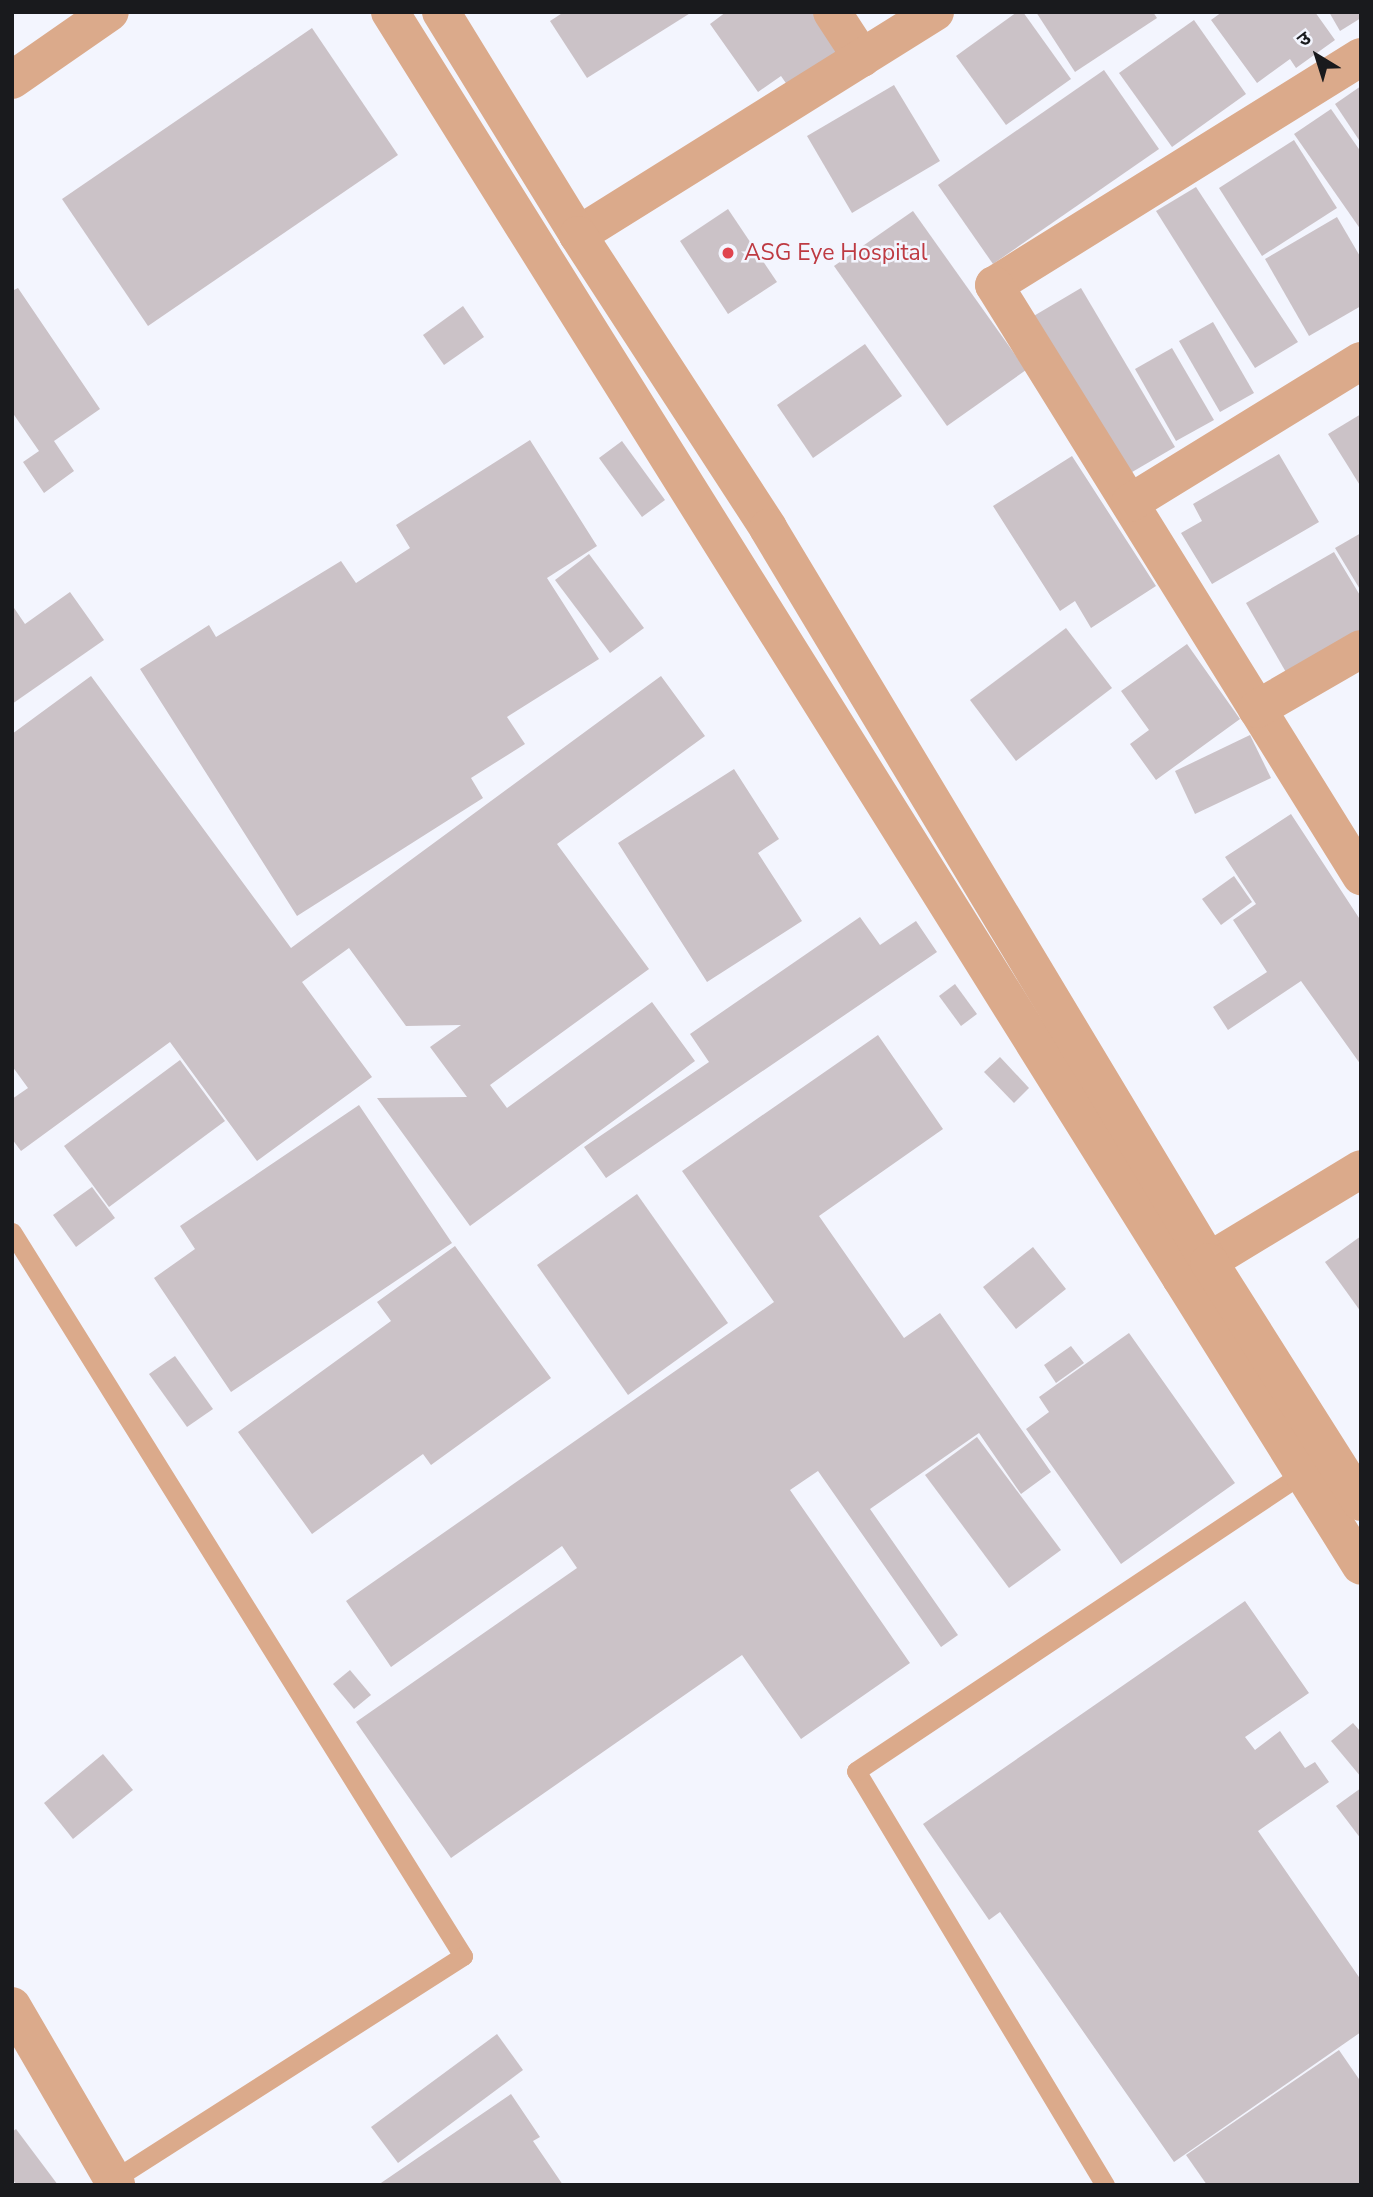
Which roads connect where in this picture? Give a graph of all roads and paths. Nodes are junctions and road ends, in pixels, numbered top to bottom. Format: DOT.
graph roads {
  1 [pos="110,12"];
  2 [pos="390,12"];
  3 [pos="441,12"];
  4 [pos="832,12"];
  5 [pos="935,12"];
  6 [pos="1361,57"];
  7 [pos="862,58"];
  8 [pos="12,80"];
  9 [pos="578,235"];
  10 [pos="1361,361"];
  11 [pos="1130,503"];
  12 [pos="1361,649"];
  13 [pos="1257,709"];
  14 [pos="1361,876"];
  15 [pos="1361,1169"];
  16 [pos="12,1232"];
  17 [pos="1195,1270"];
  18 [pos="1303,1473"];
  19 [pos="1361,1503"];
  20 [pos="1361,1566"];
  21 [pos="12,2006"];
  22 [pos="111,2183"];
  23 [pos="1105,2185"];
  1 -- 8 [label="street"];
  2 -- 17 [label="street"];
  3 -- 9 [label="street"];
  4 -- 7 [label="street"];
  5 -- 7 [label="street"];
  6 -- 11 [label="street"];
  7 -- 9 [label="street"];
  9 -- 17 [label="street"];
  10 -- 11 [label="street"];
  11 -- 13 [label="street"];
  12 -- 13 [label="street"];
  13 -- 14 [label="street"];
  15 -- 17 [label="street"];
  16 -- 22 [label="lane"];
  17 -- 18 [label="street"];
  17 -- 19 [label="street"];
  18 -- 20 [label="street"];
  18 -- 23 [label="lane"];
  21 -- 22 [label="street"];
}
